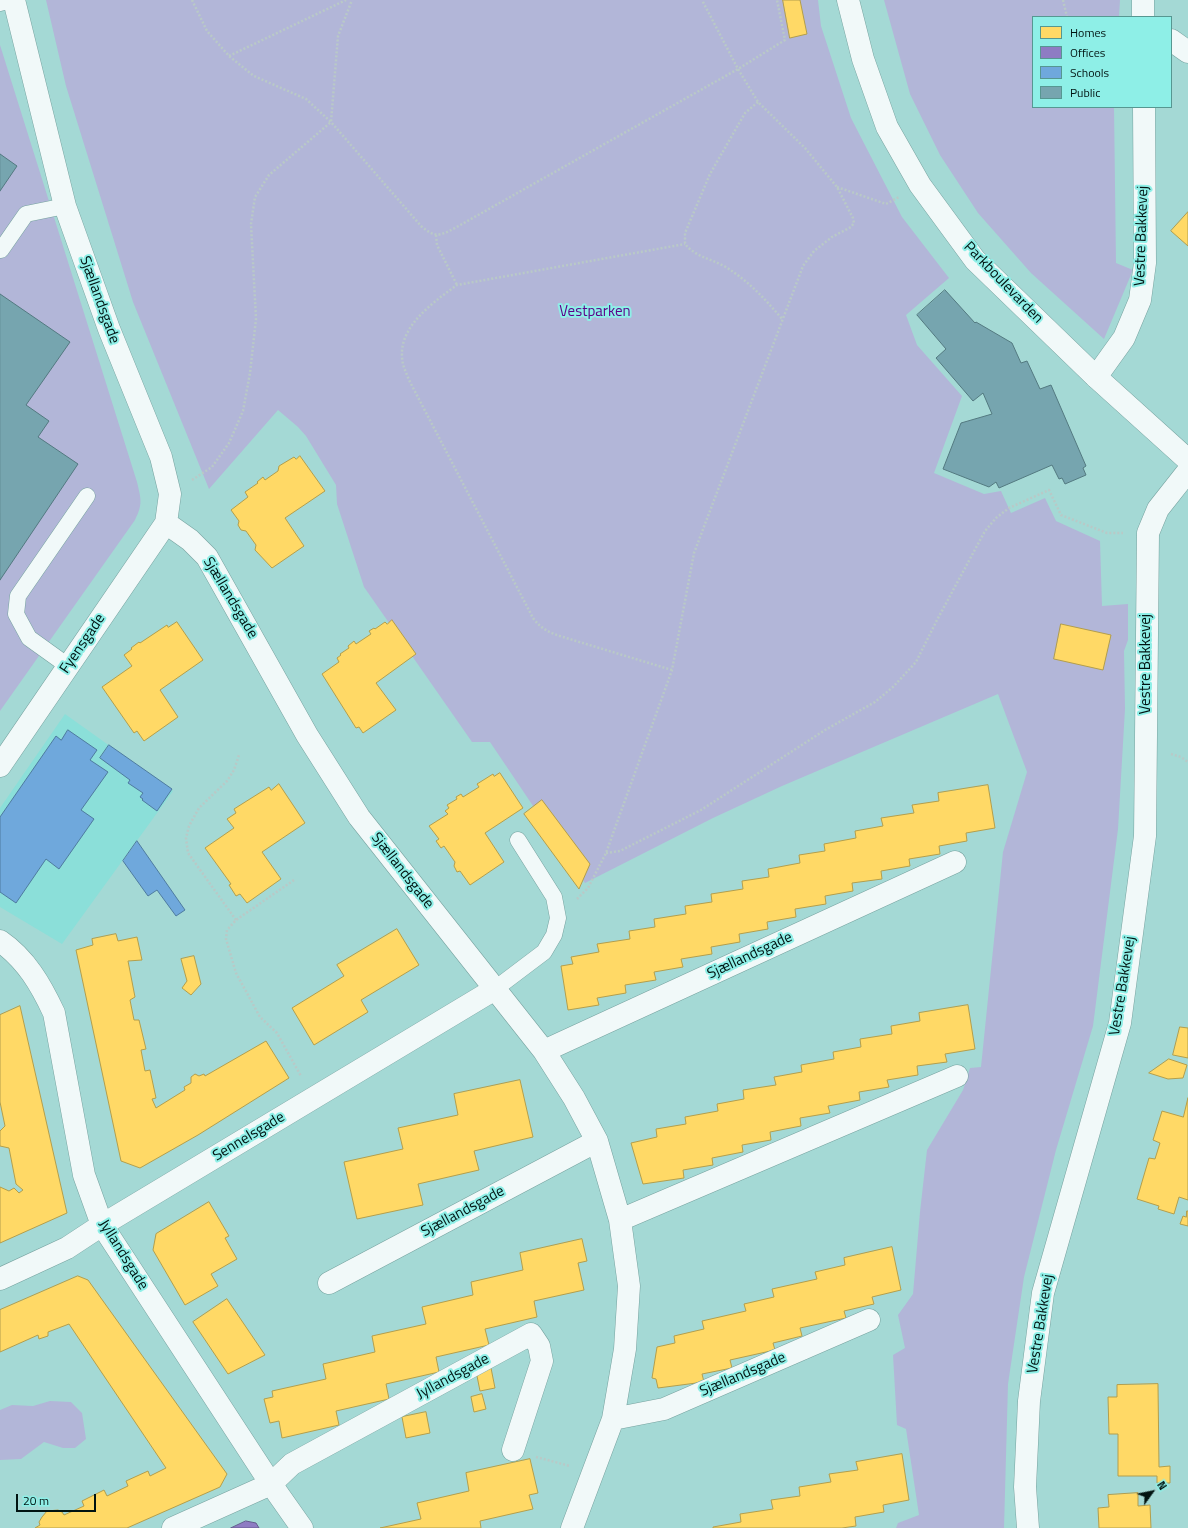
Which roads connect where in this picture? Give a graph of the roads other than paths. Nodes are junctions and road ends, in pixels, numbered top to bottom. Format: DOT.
graph roads {
  1 [pos="13,0"];
  2 [pos="848,0"];
  3 [pos="1143,0"];
  4 [pos="0,3"];
  5 [pos="1143,16"];
  6 [pos="1172,41"];
  7 [pos="1188,52"];
  8 [pos="1144,108"];
  9 [pos="65,206"];
  10 [pos="1,250"];
  11 [pos="1096,377"];
  12 [pos="1188,460"];
  13 [pos="1188,471"];
  14 [pos="87,496"];
  15 [pos="166,523"];
  16 [pos="68,666"];
  17 [pos="0,766"];
  18 [pos="518,840"];
  19 [pos="955,862"];
  20 [pos="0,941"];
  21 [pos="495,989"];
  22 [pos="544,1051"];
  23 [pos="957,1076"];
  24 [pos="597,1141"];
  25 [pos="620,1220"];
  26 [pos="102,1225"];
  27 [pos="0,1279"];
  28 [pos="330,1283"];
  29 [pos="869,1320"];
  30 [pos="612,1419"];
  31 [pos="513,1450"];
  32 [pos="271,1484"];
  33 [pos="173,1528"];
  34 [pos="302,1528"];
  35 [pos="572,1528"];
  36 [pos="1028,1528"];
  1 -- 4 [label="lane"];
  1 -- 9 [label="street, Sjællandsgade"];
  2 -- 11 [label="street, Parkboulevarden"];
  3 -- 5 [label="street"];
  6 -- 7 [label="street"];
  8 -- 11 [label="street, Vestre Bakkevej"];
  9 -- 10 [label="lane"];
  9 -- 15 [label="street, Sjællandsgade"];
  11 -- 12 [label="street, Parkboulevarden"];
  13 -- 36 [label="street, Vestre Bakkevej"];
  14 -- 16 [label="lane"];
  15 -- 16 [label="street, Fyensgade"];
  15 -- 21 [label="street, Sjællandsgade"];
  16 -- 17 [label="street, Fyensgade"];
  18 -- 21 [label="lane"];
  19 -- 22 [label="street, Sjællandsgade"];
  20 -- 26 [label="street, Jyllandsgade"];
  21 -- 22 [label="street, Sjællandsgade"];
  21 -- 26 [label="street, Sennelsgade"];
  22 -- 24 [label="street, Sjællandsgade"];
  23 -- 25 [label="street"];
  24 -- 25 [label="street, Sjællandsgade"];
  24 -- 28 [label="street, Sjællandsgade"];
  25 -- 30 [label="street, Sjællandsgade"];
  26 -- 27 [label="street, Sennelsgade"];
  26 -- 32 [label="street, Jyllandsgade"];
  29 -- 30 [label="street, Sjællandsgade"];
  30 -- 35 [label="street, Sjællandsgade"];
  31 -- 32 [label="street, Jyllandsgade"];
  32 -- 33 [label="street"];
  32 -- 34 [label="street, Jyllandsgade"];
}
